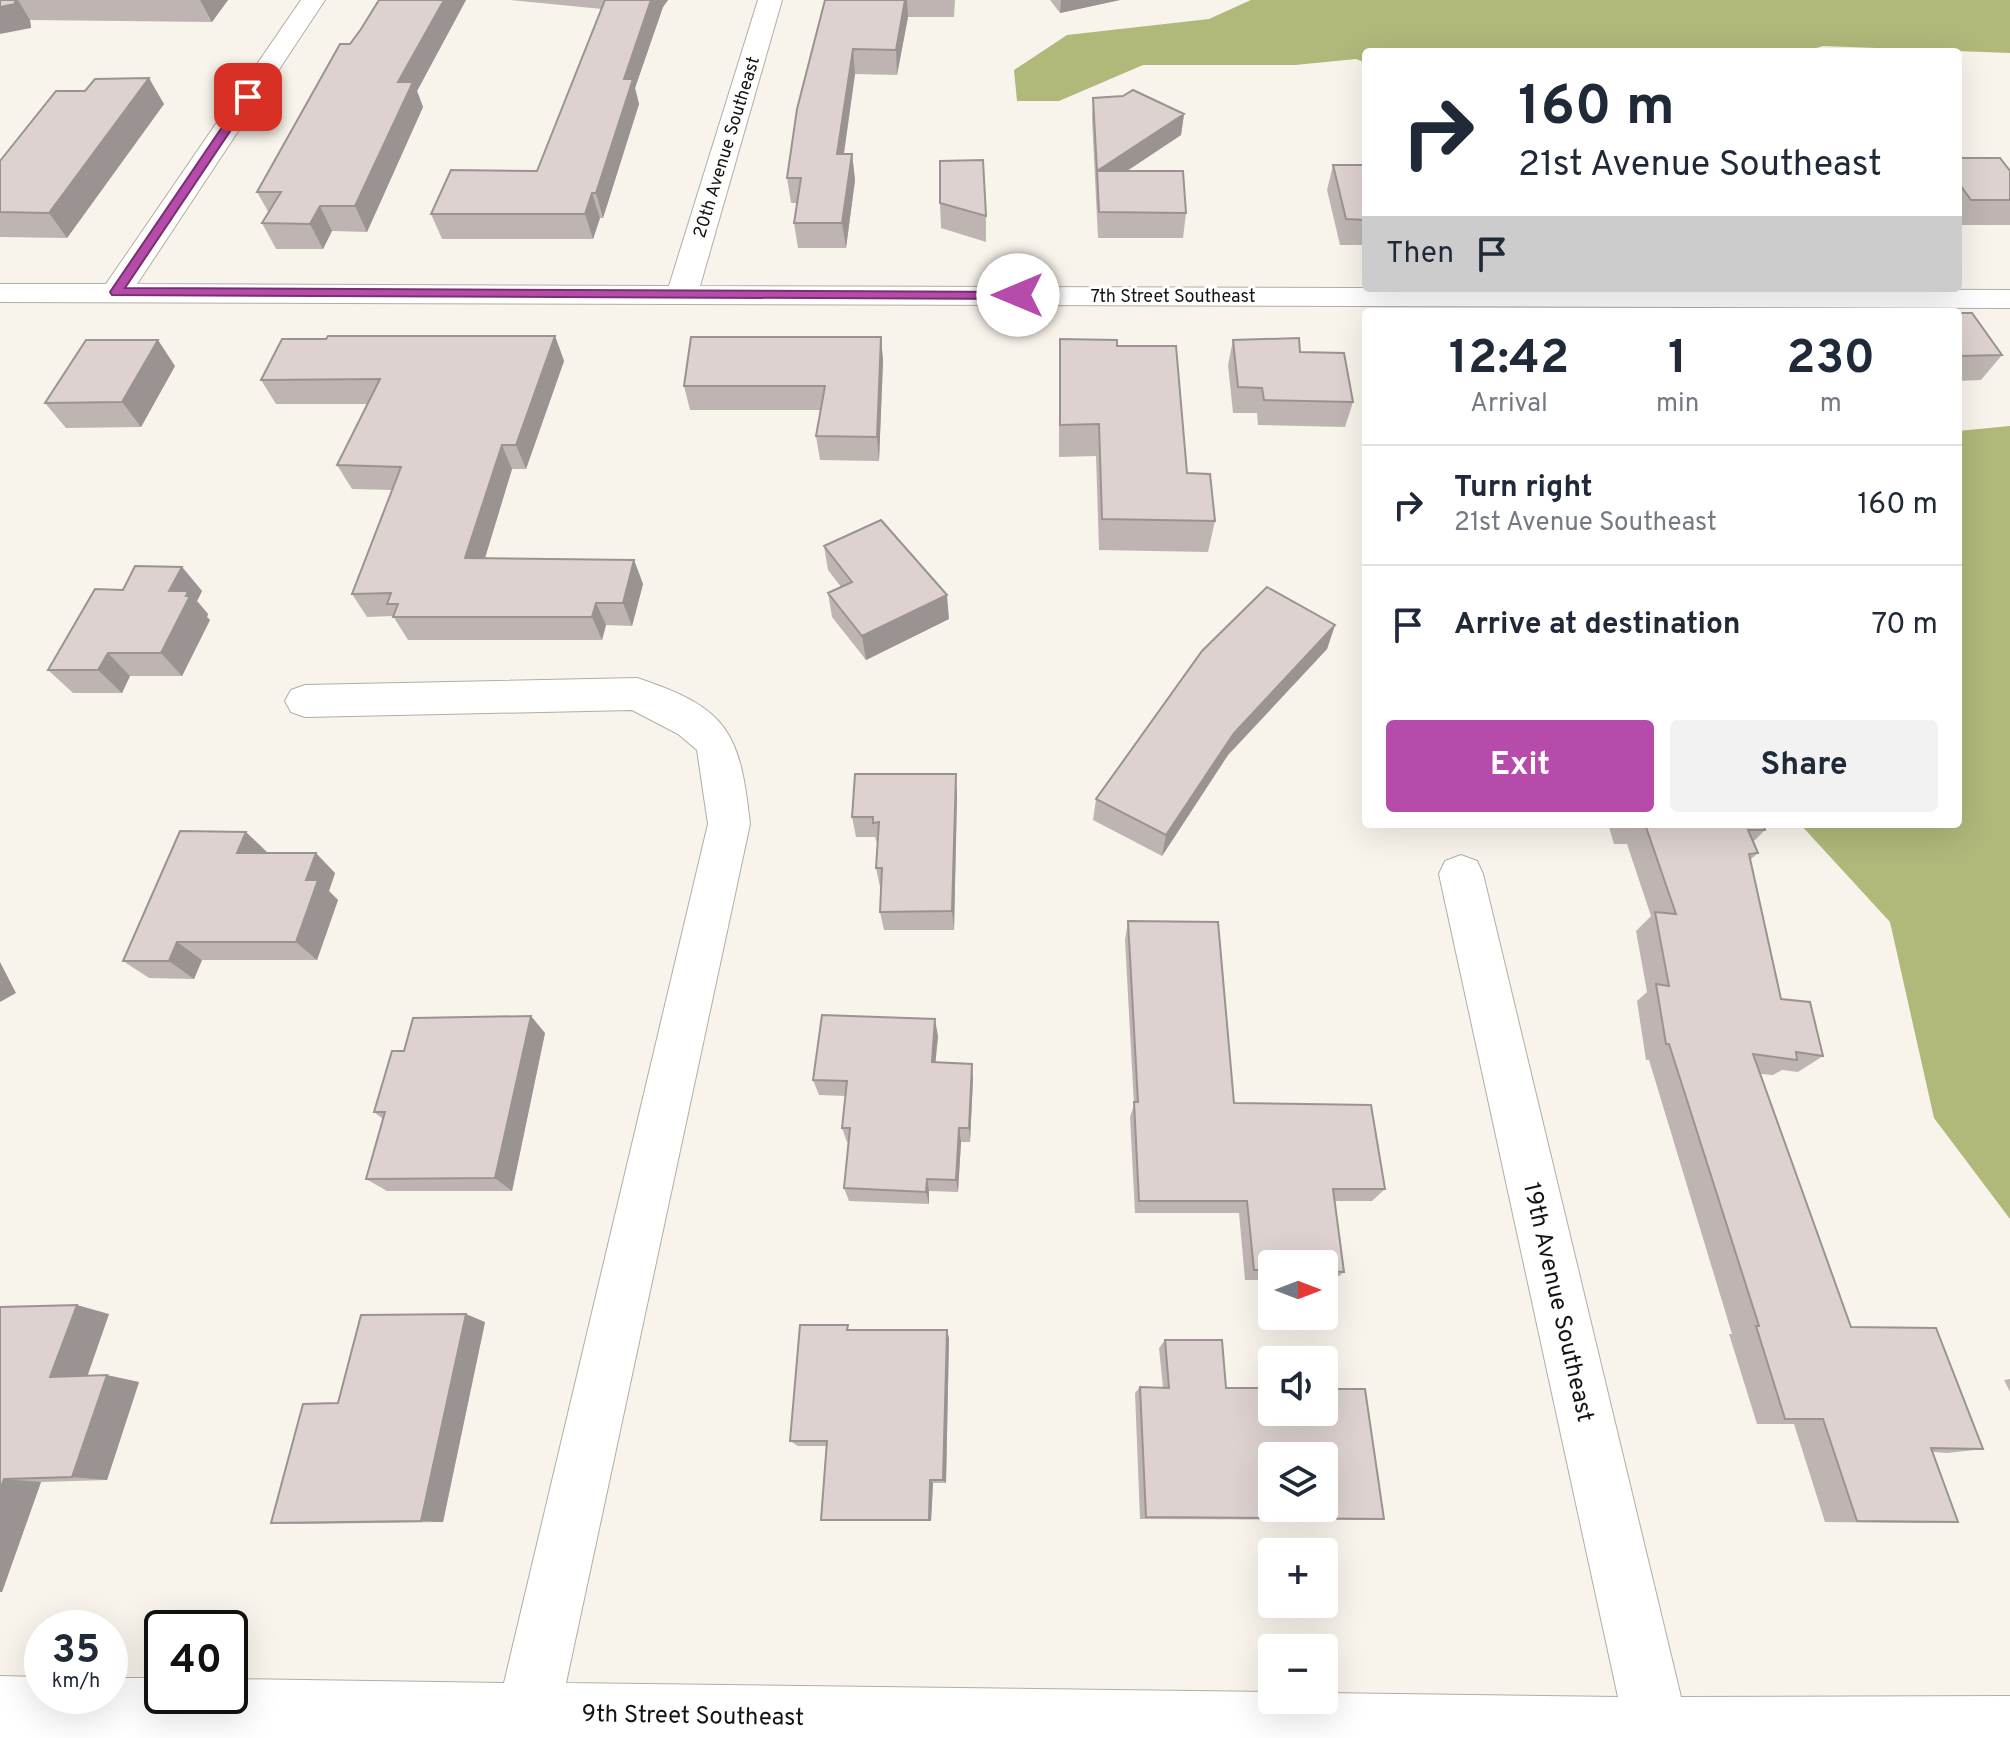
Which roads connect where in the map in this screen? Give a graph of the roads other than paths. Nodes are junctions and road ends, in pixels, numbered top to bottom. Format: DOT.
graph roads {
  1 [pos="313,0"];
  2 [pos="770,0"];
  3 [pos="116,292"];
  4 [pos="0,293"];
  5 [pos="682,294"];
  6 [pos="2010,299"];
  7 [pos="305,701"];
  8 [pos="1461,874"];
  9 [pos="0,1708"];
  10 [pos="528,1713"];
  11 [pos="2010,1728"];
  12 [pos="1657,1729"];
  1 -- 3 [label="street"];
  2 -- 5 [label="street, 20th Avenue Southeast"];
  3 -- 4 [label="street, 7th Street Southeast"];
  3 -- 5 [label="street, 7th Street Southeast"];
  5 -- 6 [label="street, 7th Street Southeast"];
  7 -- 10 [label="street"];
  8 -- 12 [label="street, 19th Avenue Southeast"];
  9 -- 10 [label="street, 9th Street Southeast"];
  10 -- 12 [label="street, 9th Street Southeast"];
  11 -- 12 [label="street, 9th Street Southeast"];
}
